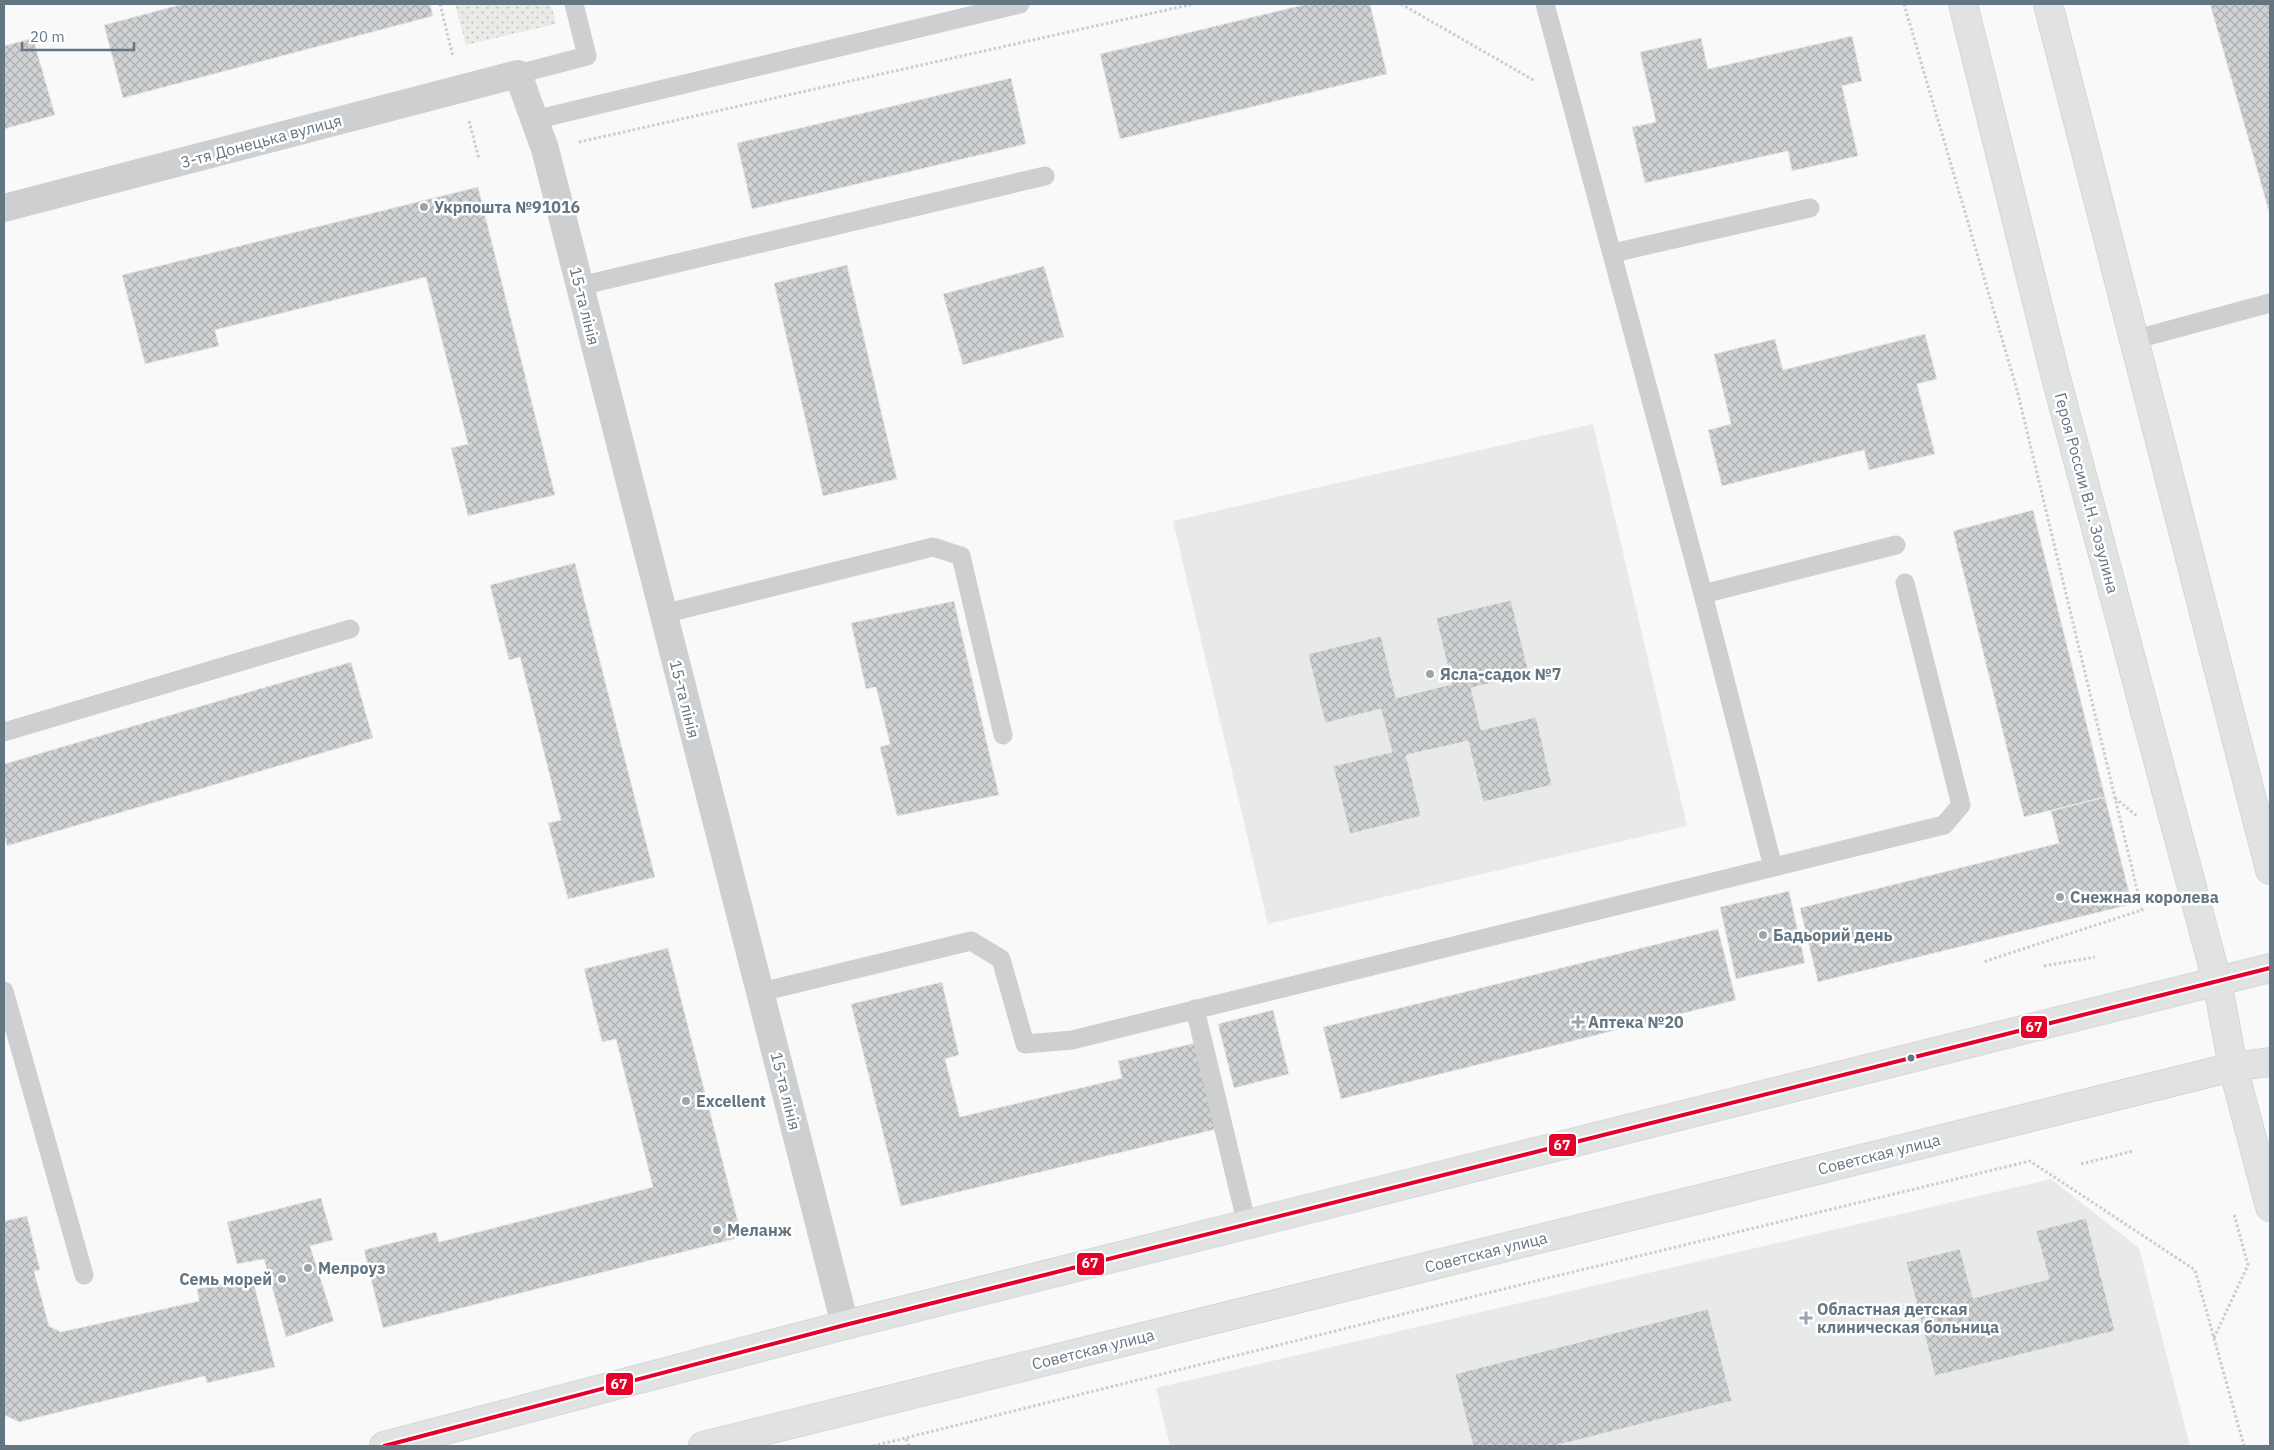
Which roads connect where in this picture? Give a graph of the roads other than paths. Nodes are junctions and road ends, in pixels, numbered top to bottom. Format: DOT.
graph roads {
  1 [pos="574,4"];
  2 [pos="1020,4"];
  3 [pos="1545,4"];
  4 [pos="1963,4"];
  5 [pos="2048,4"];
  6 [pos="518,74"];
  7 [pos="534,120"];
  8 [pos="1045,176"];
  9 [pos="4,208"];
  10 [pos="1810,208"];
  11 [pos="1613,253"];
  12 [pos="580,286"];
  13 [pos="2270,303"];
  14 [pos="2133,340"];
  15 [pos="1896,546"];
  16 [pos="1905,583"];
  17 [pos="1703,594"];
  18 [pos="663,614"];
  19 [pos="350,629"];
  20 [pos="4,732"];
  21 [pos="1003,735"];
  22 [pos="1773,867"];
  23 [pos="2270,870"];
  24 [pos="2270,968"];
  25 [pos="2217,981"];
  26 [pos="4,991"];
  27 [pos="760,992"];
  28 [pos="1195,1009"];
  29 [pos="2270,1062"];
  30 [pos="2233,1067"];
  31 [pos="2270,1207"];
  32 [pos="1247,1225"];
  33 [pos="84,1275"];
  34 [pos="846,1326"];
  35 [pos="384,1446"];
  36 [pos="703,1446"];
  1 -- 6 [label="lane"];
  2 -- 7 [label="lane"];
  3 -- 11 [label="lane"];
  4 -- 25 [label="main road, Героя России В.Н. Зозулина"];
  5 -- 14 [label="main road"];
  6 -- 7 [label="street, 15-та лінія"];
  6 -- 9 [label="street, 3-тя Донецька вулиця"];
  7 -- 12 [label="street, 15-та лінія"];
  8 -- 12 [label="lane"];
  10 -- 11 [label="lane"];
  11 -- 17 [label="lane"];
  12 -- 18 [label="street, 15-та лінія"];
  13 -- 14 [label="lane"];
  14 -- 23 [label="main road"];
  15 -- 17 [label="lane"];
  16 -- 22 [label="lane"];
  17 -- 22 [label="lane"];
  18 -- 21 [label="lane"];
  18 -- 27 [label="street, 15-та лінія"];
  19 -- 20 [label="lane"];
  22 -- 28 [label="lane"];
  24 -- 25 [label="main road"];
  25 -- 30 [label="main road, Героя России В.Н. Зозулина"];
  25 -- 32 [label="main road"];
  26 -- 33 [label="lane"];
  27 -- 28 [label="lane"];
  27 -- 34 [label="street, 15-та лінія"];
  28 -- 32 [label="lane"];
  29 -- 30 [label="main road, Советская улица"];
  30 -- 31 [label="main road, Героя России В.Н. Зозулина"];
  30 -- 36 [label="main road, Советская улица"];
  32 -- 34 [label="main road"];
  34 -- 35 [label="main road"];
}
